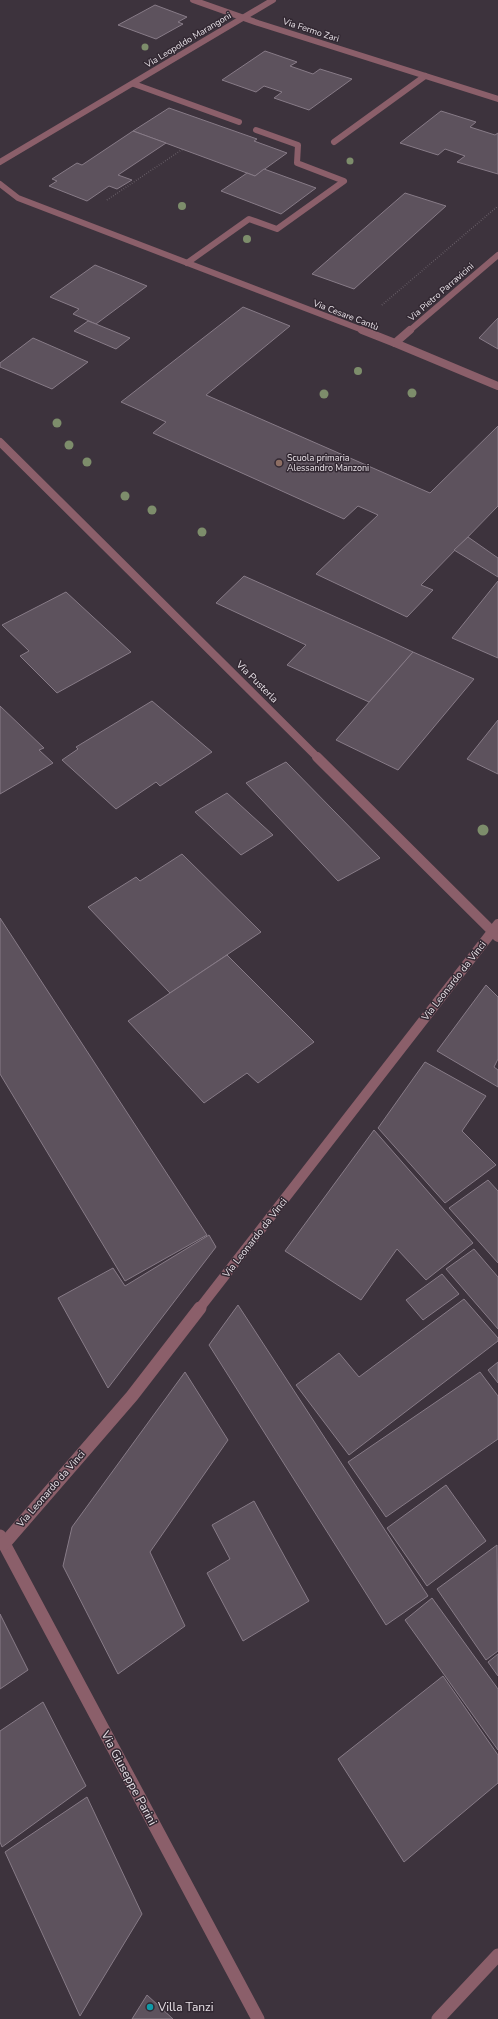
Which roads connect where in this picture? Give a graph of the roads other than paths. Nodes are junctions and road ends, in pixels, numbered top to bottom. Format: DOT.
graph roads {
  1 [pos="193,0"];
  2 [pos="273,0"];
  3 [pos="244,17"];
  4 [pos="425,76"];
  5 [pos="134,84"];
  6 [pos="498,99"];
  7 [pos="239,122"];
  8 [pos="256,130"];
  9 [pos="334,142"];
  10 [pos="0,162"];
  11 [pos="0,184"];
  12 [pos="498,255"];
  13 [pos="188,263"];
  14 [pos="395,344"];
  15 [pos="498,386"];
  16 [pos="0,442"];
  17 [pos="496,931"];
  18 [pos="2,1540"];
  19 [pos="498,1956"];
  20 [pos="258,2019"];
  21 [pos="438,2019"];
  1 -- 3 [label="street, Via Fermo Zari"];
  2 -- 3 [label="street, Via Leopoldo Marangoni"];
  3 -- 4 [label="street, Via Fermo Zari"];
  3 -- 5 [label="street, Via Leopoldo Marangoni"];
  4 -- 6 [label="street, Via Fermo Zari"];
  4 -- 9 [label="street"];
  5 -- 7 [label="street"];
  5 -- 10 [label="street, Via Leopoldo Marangoni"];
  8 -- 13 [label="street"];
  11 -- 13 [label="street, Via Cesare Cantù"];
  12 -- 14 [label="street, Via Pietro Parravicini"];
  13 -- 14 [label="street, Via Cesare Cantù"];
  14 -- 15 [label="street, Via Cesare Cantù"];
  16 -- 17 [label="street, Via Pusterla"];
  17 -- 18 [label="street, Via Leonardo da Vinci"];
  18 -- 20 [label="street, Via Giuseppe Parini"];
  19 -- 21 [label="street"];
}
